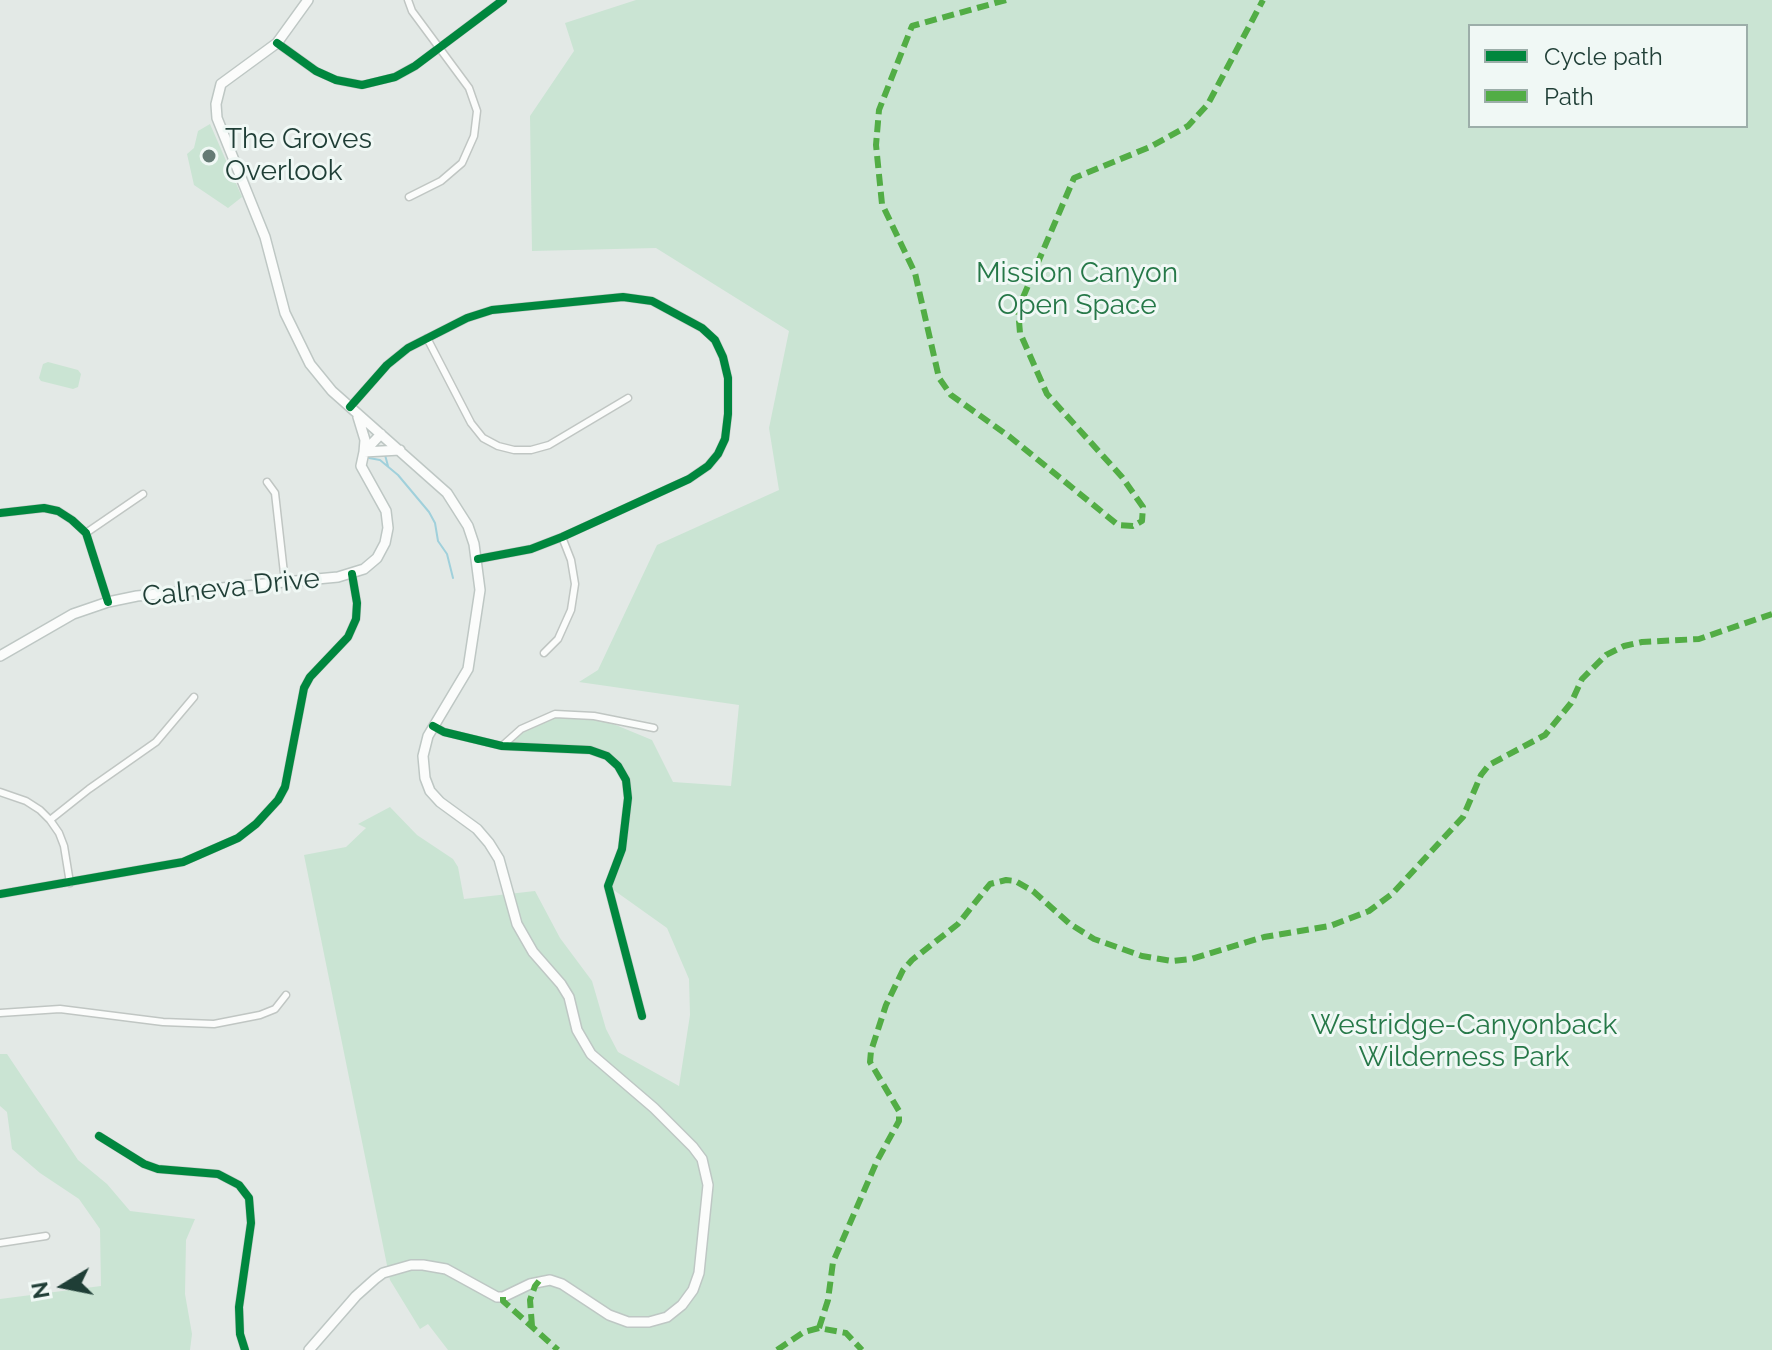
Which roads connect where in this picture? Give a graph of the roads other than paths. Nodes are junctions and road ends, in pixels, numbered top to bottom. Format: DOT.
graph roads {
  1 [pos="308,0"];
  2 [pos="408,0"];
  3 [pos="503,0"];
  4 [pos="277,43"];
  5 [pos="439,49"];
  6 [pos="409,197"];
  7 [pos="427,338"];
  8 [pos="628,398"];
  9 [pos="354,410"];
  10 [pos="381,434"];
  11 [pos="400,450"];
  12 [pos="364,452"];
  13 [pos="267,482"];
  14 [pos="143,494"];
  15 [pos="0,513"];
  16 [pos="86,533"];
  17 [pos="562,537"];
  18 [pos="478,559"];
  19 [pos="352,574"];
  20 [pos="285,582"];
  21 [pos="108,602"];
  22 [pos="544,653"];
  23 [pos="0,656"];
  24 [pos="194,697"];
  25 [pos="433,726"];
  26 [pos="654,728"];
  27 [pos="502,746"];
  28 [pos="0,792"];
  29 [pos="50,820"];
  30 [pos="70,883"];
  31 [pos="0,894"];
  32 [pos="286,995"];
  33 [pos="0,1013"];
  34 [pos="642,1016"];
  35 [pos="99,1136"];
  36 [pos="46,1236"];
  37 [pos="0,1243"];
  38 [pos="245,1350"];
  39 [pos="309,1350"];
  1 -- 4 [label="main road"];
  2 -- 5 [label="street"];
  3 -- 5 [label="street"];
  4 -- 5 [label="street"];
  4 -- 9 [label="main road"];
  5 -- 6 [label="street"];
  7 -- 8 [label="street"];
  7 -- 9 [label="street"];
  7 -- 17 [label="street"];
  9 -- 10 [label="main road"];
  9 -- 12 [label="main road, Calneva Drive"];
  10 -- 11 [label="main road"];
  10 -- 12 [label="main road"];
  11 -- 12 [label="main road"];
  11 -- 18 [label="main road"];
  12 -- 19 [label="main road, Calneva Drive"];
  13 -- 20 [label="street"];
  14 -- 16 [label="street"];
  15 -- 16 [label="street"];
  16 -- 21 [label="street"];
  17 -- 18 [label="street"];
  17 -- 22 [label="street"];
  18 -- 25 [label="main road"];
  19 -- 20 [label="main road, Calneva Drive"];
  19 -- 30 [label="street"];
  20 -- 21 [label="main road, Calneva Drive"];
  21 -- 23 [label="main road, Calneva Drive"];
  24 -- 29 [label="street"];
  25 -- 27 [label="street"];
  25 -- 39 [label="main road"];
  26 -- 27 [label="street"];
  27 -- 34 [label="street"];
  28 -- 29 [label="street"];
  29 -- 30 [label="street"];
  30 -- 31 [label="street"];
  32 -- 33 [label="street"];
  35 -- 38 [label="street"];
  36 -- 37 [label="street"];
}
